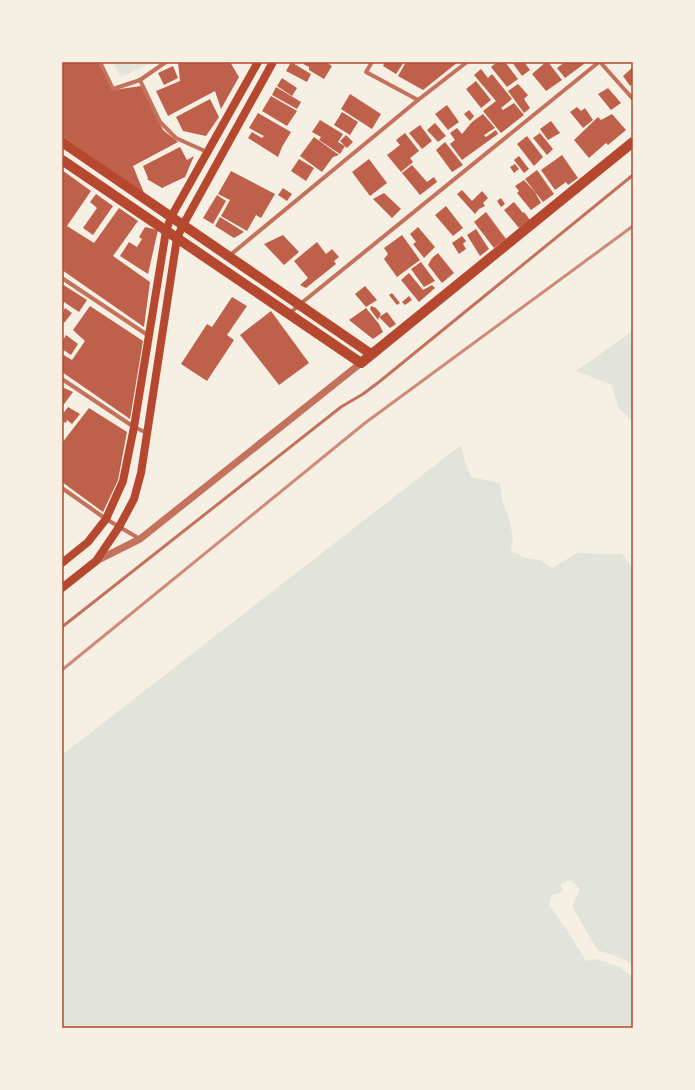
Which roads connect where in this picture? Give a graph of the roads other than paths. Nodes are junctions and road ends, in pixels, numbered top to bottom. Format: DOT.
graph roads {
  1 [pos="100,62"];
  2 [pos="166,62"];
  3 [pos="258,62"];
  4 [pos="273,62"];
  5 [pos="372,62"];
  6 [pos="467,62"];
  7 [pos="600,62"];
  8 [pos="140,80"];
  9 [pos="633,99"];
  10 [pos="418,100"];
  11 [pos="62,142"];
  12 [pos="633,142"];
  13 [pos="208,152"];
  14 [pos="62,160"];
  15 [pos="633,175"];
  16 [pos="171,217"];
  17 [pos="183,225"];
  18 [pos="166,231"];
  19 [pos="177,238"];
  20 [pos="229,257"];
  21 [pos="62,278"];
  22 [pos="299,304"];
  23 [pos="289,314"];
  24 [pos="149,336"];
  25 [pos="371,354"];
  26 [pos="361,363"];
  27 [pos="62,379"];
  28 [pos="134,427"];
  29 [pos="147,433"];
  30 [pos="62,488"];
  31 [pos="106,519"];
  32 [pos="119,527"];
  33 [pos="140,539"];
  34 [pos="96,561"];
  35 [pos="62,563"];
  36 [pos="62,588"];
  37 [pos="62,627"];
  1 -- 8 [label="street"];
  2 -- 8 [label="street"];
  3 -- 13 [label="main road"];
  4 -- 17 [label="main road"];
  5 -- 10 [label="street"];
  6 -- 10 [label="street"];
  7 -- 9 [label="street"];
  7 -- 22 [label="street"];
  8 -- 13 [label="street"];
  10 -- 20 [label="street"];
  11 -- 16 [label="main road"];
  12 -- 25 [label="main road"];
  13 -- 16 [label="main road"];
  14 -- 18 [label="main road"];
  15 -- 37 [label="lane"];
  16 -- 17 [label="main road"];
  16 -- 18 [label="main road"];
  17 -- 19 [label="main road"];
  17 -- 20 [label="main road"];
  18 -- 19 [label="main road"];
  18 -- 24 [label="main road"];
  19 -- 23 [label="main road"];
  19 -- 29 [label="main road"];
  20 -- 22 [label="main road"];
  21 -- 24 [label="street"];
  22 -- 23 [label="street"];
  22 -- 25 [label="main road"];
  23 -- 26 [label="main road"];
  24 -- 28 [label="main road"];
  25 -- 26 [label="main road"];
  26 -- 33 [label="street"];
  27 -- 28 [label="street"];
  28 -- 29 [label="street"];
  28 -- 31 [label="main road"];
  29 -- 32 [label="main road"];
  30 -- 31 [label="street"];
  31 -- 32 [label="street"];
  31 -- 35 [label="main road"];
  32 -- 33 [label="street"];
  32 -- 34 [label="main road"];
  33 -- 34 [label="street"];
  34 -- 36 [label="main road"];
}
